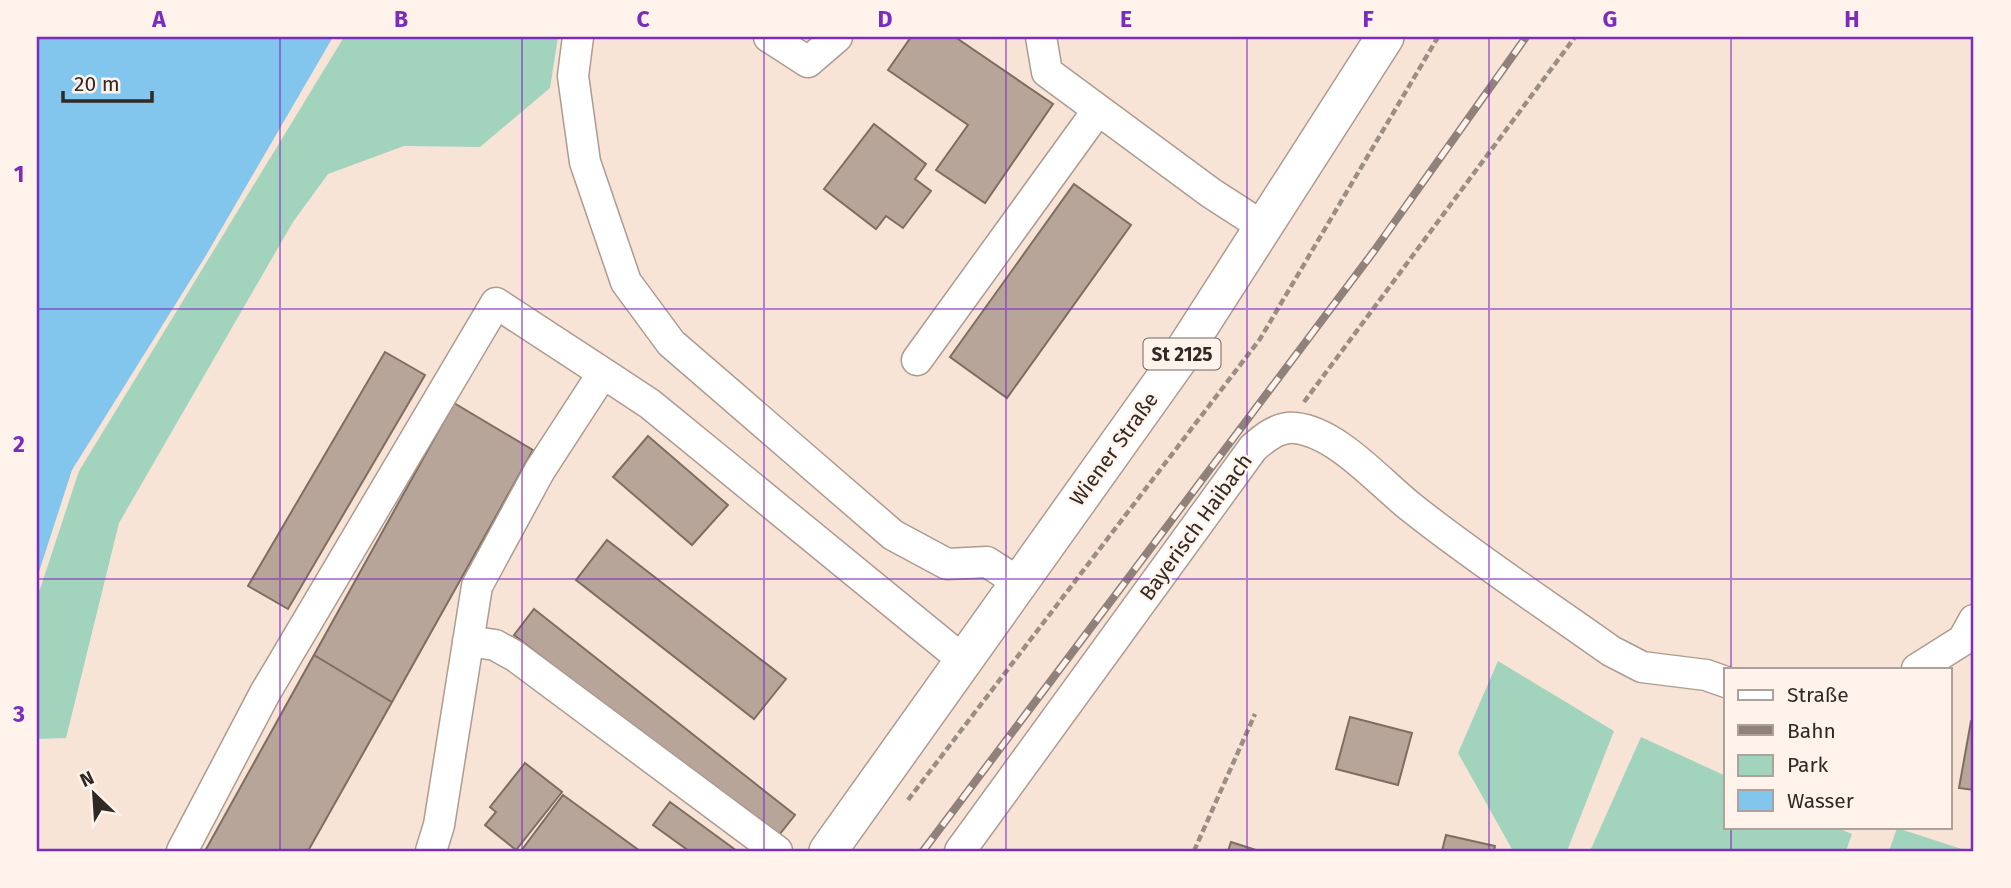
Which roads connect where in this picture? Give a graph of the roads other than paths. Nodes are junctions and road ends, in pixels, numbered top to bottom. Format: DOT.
graph roads {
  1 [pos="578,37"];
  2 [pos="769,37"];
  3 [pos="837,37"];
  4 [pos="1041,37"];
  5 [pos="1385,37"];
  6 [pos="1098,110"];
  7 [pos="1265,229"];
  8 [pos="917,360"];
  9 [pos="603,373"];
  10 [pos="1018,582"];
  11 [pos="1974,620"];
  12 [pos="468,641"];
  13 [pos="962,660"];
  14 [pos="1919,668"];
  15 [pos="1724,681"];
  16 [pos="181,851"];
  17 [pos="431,851"];
  18 [pos="777,851"];
  19 [pos="828,851"];
  20 [pos="960,851"];
  1 -- 10 [label="street"];
  2 -- 3 [label="street"];
  4 -- 6 [label="street"];
  5 -- 7 [label="main road, Wiener Straße / St 2125"];
  6 -- 7 [label="street"];
  6 -- 8 [label="street"];
  7 -- 10 [label="main road, Wiener Straße / St 2125"];
  9 -- 12 [label="street"];
  9 -- 13 [label="street"];
  9 -- 16 [label="street"];
  10 -- 13 [label="main road, Wiener Straße / St 2125"];
  11 -- 14 [label="street"];
  12 -- 17 [label="street"];
  12 -- 18 [label="street"];
  13 -- 19 [label="main road, Wiener Straße / St 2125"];
  15 -- 20 [label="street, Bayerisch Haibach"];
}
